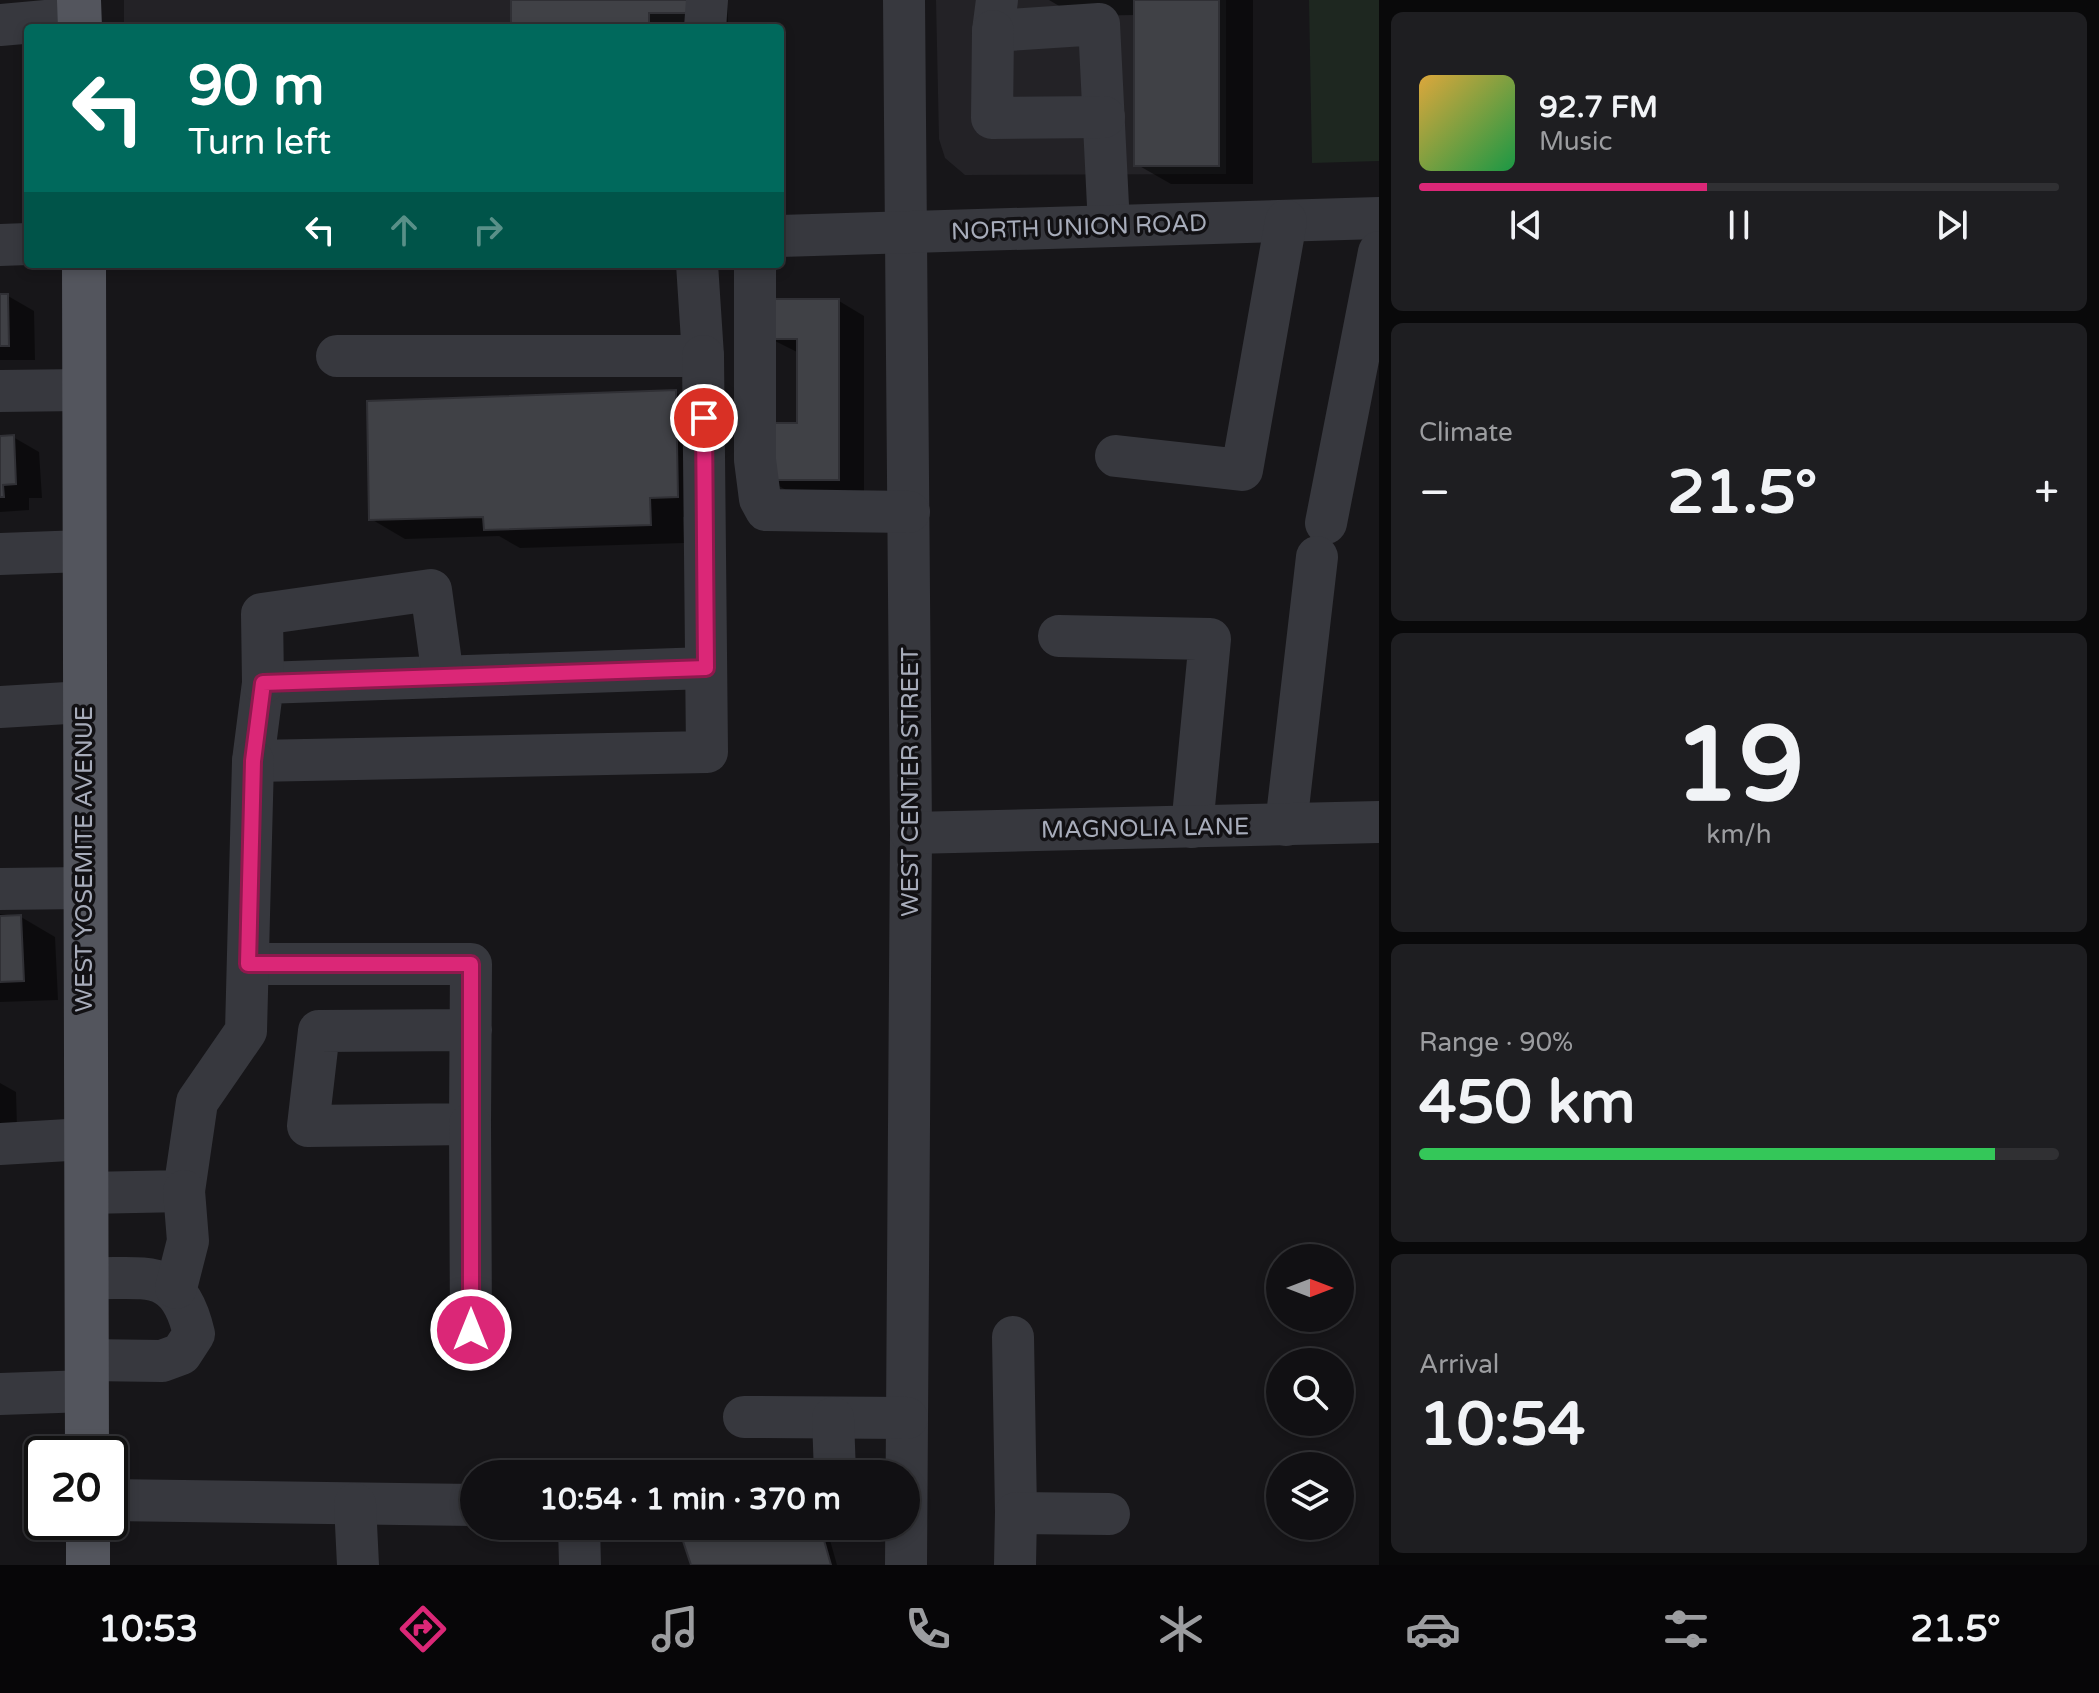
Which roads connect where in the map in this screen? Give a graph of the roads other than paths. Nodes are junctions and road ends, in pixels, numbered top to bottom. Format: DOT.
graph roads {
  1 [pos="707,0"];
  2 [pos="904,0"];
  3 [pos="79,15"];
  4 [pos="995,16"];
  5 [pos="705,24"];
  6 [pos="0,25"];
  7 [pos="1104,117"];
  8 [pos="1379,218"];
  9 [pos="1286,221"];
  10 [pos="1109,226"];
  11 [pos="908,232"];
  12 [pos="784,236"];
  13 [pos="24,244"];
  14 [pos="0,245"];
  15 [pos="1379,252"];
  16 [pos="84,268"];
  17 [pos="697,268"];
  18 [pos="755,268"];
  19 [pos="337,356"];
  20 [pos="703,356"];
  21 [pos="82,390"];
  22 [pos="0,391"];
  23 [pos="1116,456"];
  24 [pos="909,512"];
  25 [pos="83,551"];
  26 [pos="0,554"];
  27 [pos="1059,636"];
  28 [pos="706,668"];
  29 [pos="443,677"];
  30 [pos="263,683"];
  31 [pos="84,702"];
  32 [pos="0,707"];
  33 [pos="253,761"];
  34 [pos="1379,822"];
  35 [pos="1286,825"];
  36 [pos="1192,827"];
  37 [pos="911,833"];
  38 [pos="84,888"];
  39 [pos="0,889"];
  40 [pos="248,964"];
  41 [pos="471,1030"];
  42 [pos="470,1124"];
  43 [pos="85,1139"];
  44 [pos="0,1144"];
  45 [pos="184,1191"];
  46 [pos="86,1193"];
  47 [pos="86,1278"];
  48 [pos="176,1288"];
  49 [pos="471,1330"];
  50 [pos="1013,1337"];
  51 [pos="87,1376"];
  52 [pos="0,1394"];
  53 [pos="744,1417"];
  54 [pos="833,1418"];
  55 [pos="907,1418"];
  56 [pos="87,1436"];
  57 [pos="834,1460"];
  58 [pos="907,1460"];
  59 [pos="128,1500"];
  60 [pos="355,1504"];
  61 [pos="460,1505"];
  62 [pos="1016,1513"];
  63 [pos="1109,1514"];
  64 [pos="88,1540"];
  65 [pos="579,1540"];
  66 [pos="906,1540"];
  67 [pos="88,1565"];
  68 [pos="358,1565"];
  69 [pos="580,1565"];
  70 [pos="906,1565"];
  71 [pos="1015,1565"];
  1 -- 5 [label="street"];
  2 -- 11 [label="street, WEST CENTER STREET"];
  3 -- 6 [label="street"];
  4 -- 7 [label="street"];
  4 -- 7 [label="street"];
  7 -- 10 [label="street"];
  8 -- 9 [label="street, NORTH UNION ROAD"];
  9 -- 10 [label="street, NORTH UNION ROAD"];
  9 -- 23 [label="street"];
  10 -- 11 [label="street, NORTH UNION ROAD"];
  11 -- 12 [label="street, NORTH UNION ROAD"];
  11 -- 24 [label="street, WEST CENTER STREET"];
  13 -- 14 [label="street"];
  15 -- 35 [label="street"];
  16 -- 21 [label="main road, WEST YOSEMITE AVENUE"];
  17 -- 20 [label="street"];
  18 -- 24 [label="street"];
  19 -- 20 [label="street"];
  20 -- 28 [label="street"];
  21 -- 22 [label="street"];
  21 -- 25 [label="main road, WEST YOSEMITE AVENUE"];
  24 -- 37 [label="street, WEST CENTER STREET"];
  25 -- 26 [label="street"];
  25 -- 31 [label="main road, WEST YOSEMITE AVENUE"];
  27 -- 36 [label="street"];
  28 -- 29 [label="street"];
  28 -- 33 [label="street"];
  29 -- 30 [label="street"];
  29 -- 30 [label="street"];
  30 -- 33 [label="street"];
  31 -- 32 [label="street"];
  31 -- 38 [label="main road, WEST YOSEMITE AVENUE"];
  33 -- 40 [label="street"];
  34 -- 35 [label="street, MAGNOLIA LANE"];
  35 -- 36 [label="street, MAGNOLIA LANE"];
  36 -- 37 [label="street, MAGNOLIA LANE"];
  37 -- 55 [label="street, WEST CENTER STREET"];
  38 -- 39 [label="street"];
  38 -- 43 [label="main road, WEST YOSEMITE AVENUE"];
  40 -- 41 [label="street"];
  40 -- 45 [label="street"];
  41 -- 42 [label="street"];
  41 -- 42 [label="street"];
  42 -- 49 [label="street"];
  43 -- 44 [label="street"];
  43 -- 46 [label="main road, WEST YOSEMITE AVENUE"];
  45 -- 46 [label="street"];
  45 -- 48 [label="street"];
  46 -- 47 [label="main road, WEST YOSEMITE AVENUE"];
  47 -- 48 [label="street"];
  47 -- 51 [label="main road, WEST YOSEMITE AVENUE"];
  48 -- 51 [label="street"];
  50 -- 62 [label="street"];
  51 -- 52 [label="street"];
  51 -- 56 [label="main road, WEST YOSEMITE AVENUE"];
  53 -- 54 [label="street"];
  54 -- 55 [label="street"];
  54 -- 57 [label="street"];
  55 -- 58 [label="street, WEST CENTER STREET"];
  59 -- 60 [label="street"];
  60 -- 61 [label="street"];
  60 -- 68 [label="street"];
  62 -- 63 [label="street"];
  62 -- 71 [label="street"];
  64 -- 67 [label="main road"];
  65 -- 69 [label="street"];
  66 -- 70 [label="street, WEST CENTER STREET"];
}
